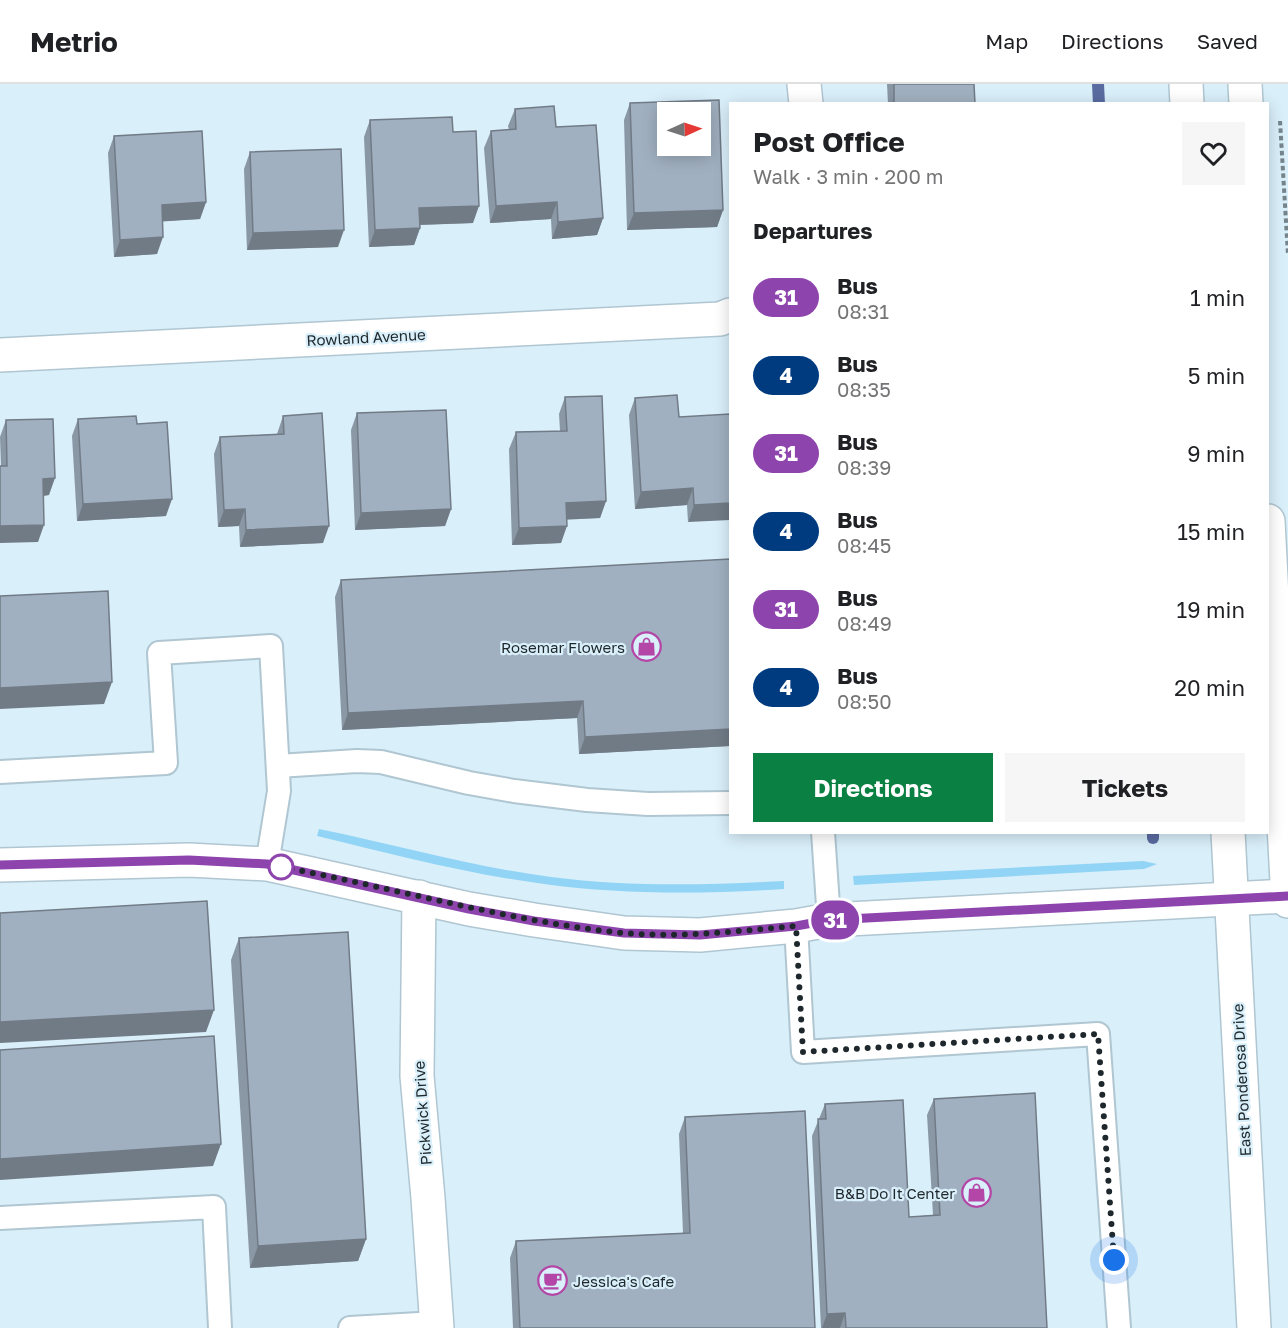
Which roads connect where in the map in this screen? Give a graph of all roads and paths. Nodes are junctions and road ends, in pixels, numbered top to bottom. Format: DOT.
graph roads {
  1 [pos="804,84"];
  2 [pos="1186,84"];
  3 [pos="1245,84"];
  4 [pos="806,102"];
  5 [pos="1187,102"];
  6 [pos="1246,102"];
  7 [pos="1280,118"];
  8 [pos="1288,255"];
  9 [pos="729,315"];
  10 [pos="0,355"];
  11 [pos="1269,540"];
  12 [pos="278,766"];
  13 [pos="0,772"];
  14 [pos="729,802"];
  15 [pos="823,834"];
  16 [pos="1228,834"];
  17 [pos="267,864"];
  18 [pos="0,865"];
  19 [pos="419,897"];
  20 [pos="1288,898"];
  21 [pos="1232,899"];
  22 [pos="829,920"];
  23 [pos="796,926"];
  24 [pos="0,1218"];
  25 [pos="436,1325"];
  26 [pos="220,1328"];
  27 [pos="350,1328"];
  28 [pos="1119,1328"];
  29 [pos="1254,1328"];
  1 -- 4 [label="street"];
  2 -- 5 [label="street"];
  3 -- 6 [label="street"];
  7 -- 8 [label="path"];
  9 -- 10 [label="street, Rowland Avenue"];
  11 -- 20 [label="street"];
  12 -- 13 [label="lane"];
  12 -- 14 [label="lane"];
  12 -- 17 [label="lane"];
  15 -- 22 [label="lane"];
  16 -- 21 [label="street, East Ponderosa Drive"];
  17 -- 18 [label="street"];
  17 -- 19 [label="street"];
  19 -- 23 [label="street"];
  19 -- 25 [label="street, Pickwick Drive"];
  20 -- 21 [label="street"];
  21 -- 22 [label="street"];
  21 -- 29 [label="street, East Ponderosa Drive"];
  22 -- 23 [label="street"];
  23 -- 28 [label="lane"];
  24 -- 26 [label="lane"];
  25 -- 27 [label="lane"];
}
